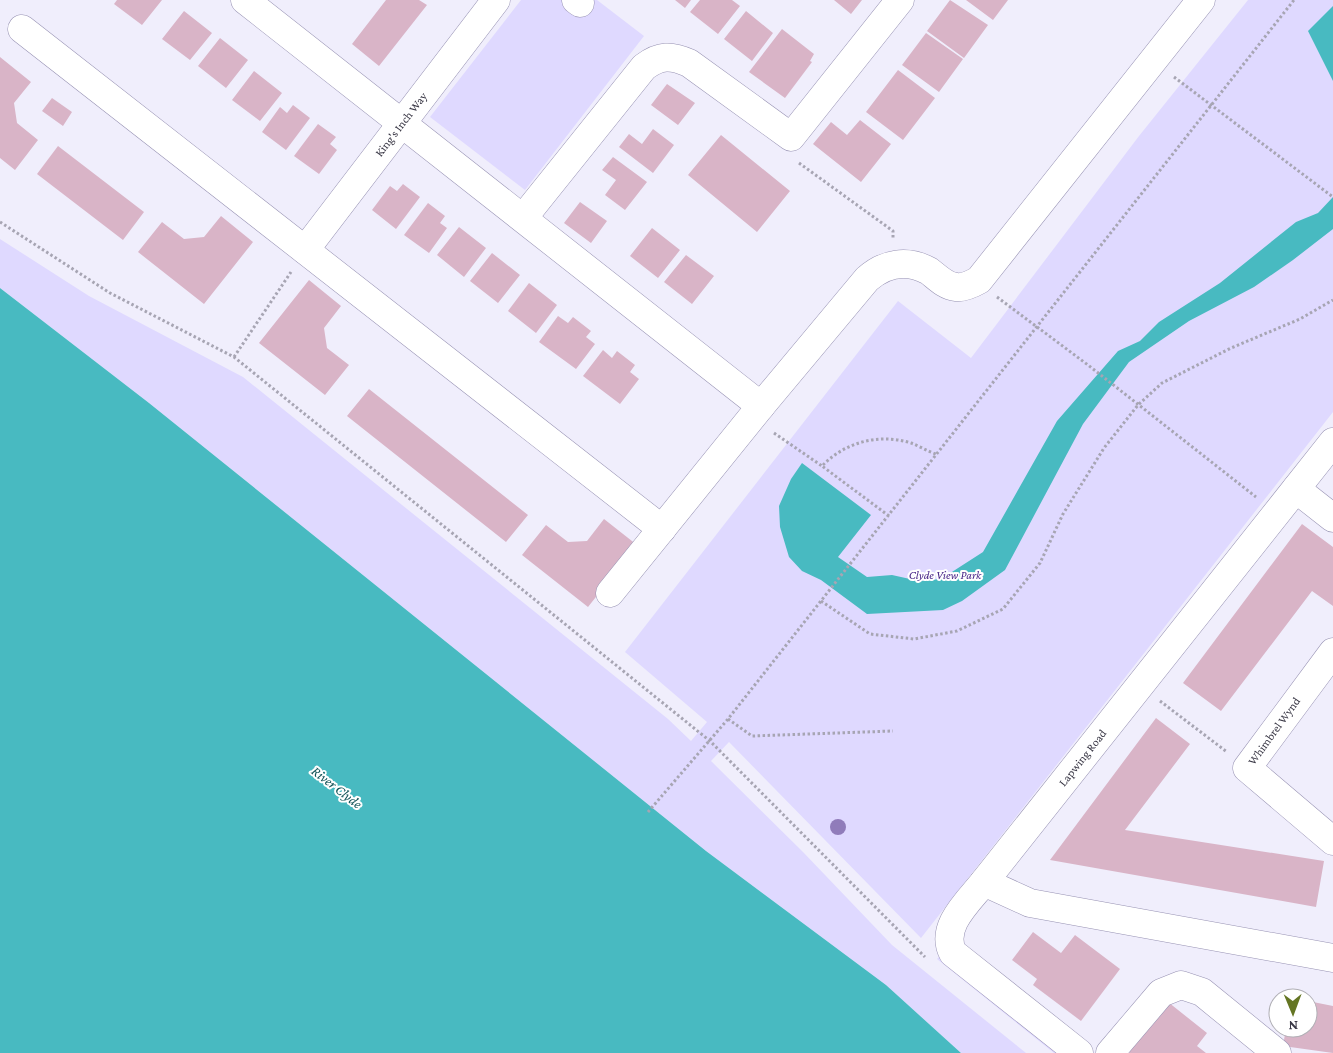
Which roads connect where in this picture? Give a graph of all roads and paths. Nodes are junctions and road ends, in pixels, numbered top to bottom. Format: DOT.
graph roads {
  1 [pos="245,0"];
  2 [pos="496,0"];
  3 [pos="900,0"];
  4 [pos="1201,0"];
  5 [pos="1294,0"];
  6 [pos="22,29"];
  7 [pos="1153,60"];
  8 [pos="1211,105"];
  9 [pos="403,124"];
  10 [pos="791,137"];
  11 [pos="1333,197"];
  12 [pos="523,218"];
  13 [pos="0,222"];
  14 [pos="305,250"];
  15 [pos="894,264"];
  16 [pos="978,280"];
  17 [pos="1333,300"];
  18 [pos="1036,326"];
  19 [pos="234,357"];
  20 [pos="1138,405"];
  21 [pos="761,406"];
  22 [pos="1333,442"];
  23 [pos="936,454"];
  24 [pos="824,468"];
  25 [pos="1296,489"];
  26 [pos="1277,513"];
  27 [pos="889,516"];
  28 [pos="1333,518"];
  29 [pos="662,529"];
  30 [pos="610,593"];
  31 [pos="821,601"];
  32 [pos="1333,652"];
  33 [pos="1140,684"];
  34 [pos="728,719"];
  35 [pos="893,731"];
  36 [pos="710,741"];
  37 [pos="1247,768"];
  38 [pos="648,812"];
  39 [pos="1333,841"];
  40 [pos="984,882"];
  41 [pos="1333,958"];
  42 [pos="932,962"];
  43 [pos="1079,1053"];
  44 [pos="1110,1053"];
  45 [pos="1276,1053"];
  1 -- 9 [label="street"];
  2 -- 9 [label="street, King's Inch Way"];
  3 -- 10 [label="street"];
  4 -- 7 [label="street"];
  5 -- 8 [label="path"];
  6 -- 14 [label="street"];
  7 -- 8 [label="path"];
  7 -- 16 [label="street"];
  8 -- 11 [label="path"];
  8 -- 18 [label="path"];
  9 -- 12 [label="street"];
  9 -- 14 [label="street, King's Inch Way"];
  10 -- 12 [label="street"];
  10 -- 15 [label="path"];
  12 -- 21 [label="street"];
  13 -- 19 [label="path"];
  14 -- 19 [label="path"];
  14 -- 29 [label="street"];
  15 -- 16 [label="street"];
  15 -- 21 [label="street"];
  16 -- 18 [label="path"];
  17 -- 20 [label="path"];
  18 -- 20 [label="path"];
  18 -- 23 [label="path"];
  19 -- 36 [label="path"];
  20 -- 26 [label="path"];
  20 -- 31 [label="path"];
  21 -- 24 [label="path"];
  21 -- 29 [label="street"];
  22 -- 25 [label="street, Lapwing Road"];
  23 -- 24 [label="path"];
  23 -- 27 [label="path"];
  24 -- 27 [label="path"];
  25 -- 26 [label="street, Lapwing Road"];
  25 -- 28 [label="street"];
  26 -- 33 [label="street, Lapwing Road"];
  27 -- 31 [label="path"];
  29 -- 30 [label="street"];
  31 -- 34 [label="path"];
  32 -- 37 [label="street, Whimbrel Wynd"];
  33 -- 37 [label="path"];
  33 -- 40 [label="street, Lapwing Road"];
  34 -- 35 [label="path"];
  34 -- 36 [label="path"];
  36 -- 38 [label="path"];
  36 -- 42 [label="path"];
  37 -- 39 [label="street, Whimbrel Wynd"];
  40 -- 41 [label="street"];
  40 -- 43 [label="street, Lapwing Road"];
  44 -- 45 [label="street"];
}
